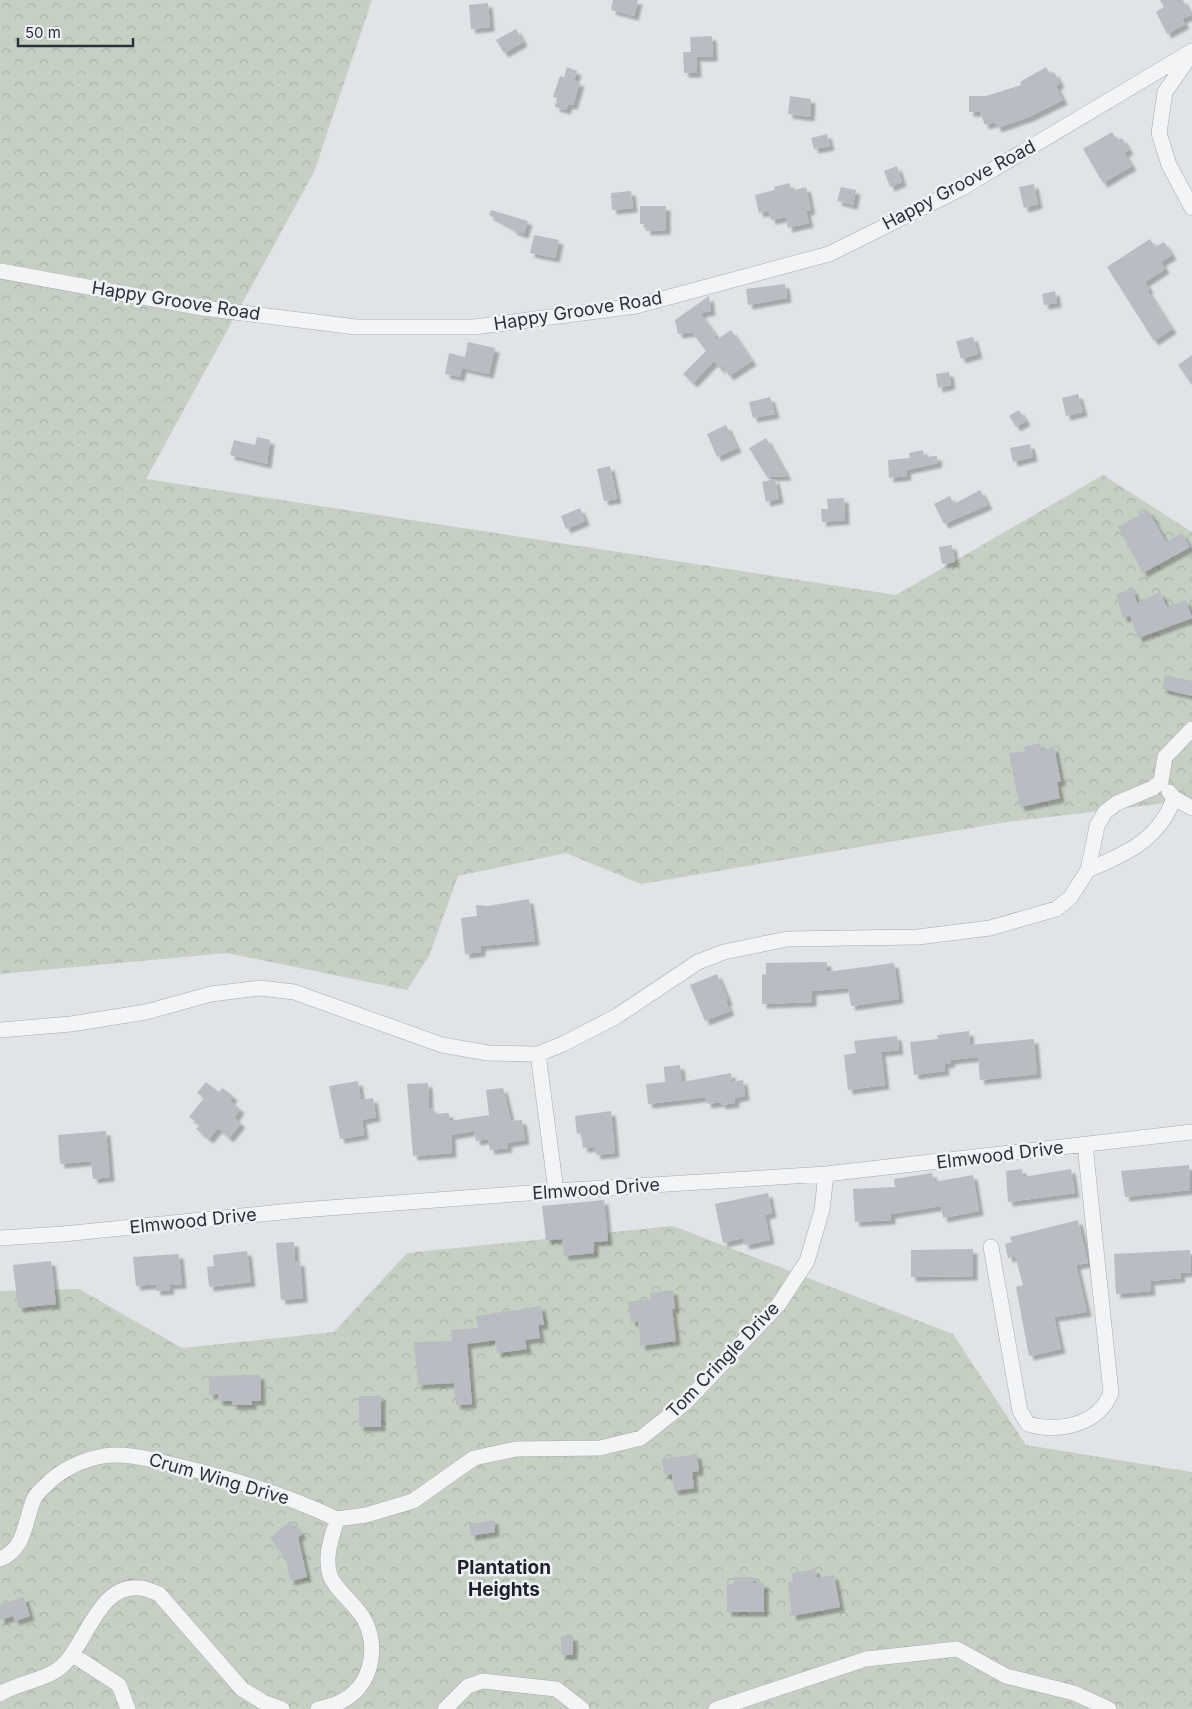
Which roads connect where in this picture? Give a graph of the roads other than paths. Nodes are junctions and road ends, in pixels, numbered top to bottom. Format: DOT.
graph roads {
  1 [pos="1192,52"];
  2 [pos="1192,208"];
  3 [pos="0,271"];
  4 [pos="1192,729"];
  5 [pos="1161,781"];
  6 [pos="1174,798"];
  7 [pos="1192,808"];
  8 [pos="1088,870"];
  9 [pos="0,1030"];
  10 [pos="538,1054"];
  11 [pos="1192,1132"];
  12 [pos="1085,1145"];
  13 [pos="826,1174"];
  14 [pos="556,1191"];
  15 [pos="0,1238"];
  16 [pos="990,1247"];
  17 [pos="336,1519"];
  18 [pos="0,1559"];
  19 [pos="73,1654"];
  20 [pos="0,1694"];
  21 [pos="128,1709"];
  22 [pos="282,1709"];
  23 [pos="318,1709"];
  24 [pos="445,1709"];
  25 [pos="582,1709"];
  26 [pos="716,1709"];
  27 [pos="1109,1709"];
  1 -- 2 [label="street"];
  1 -- 3 [label="street, Happy Groove Road"];
  4 -- 5 [label="street"];
  5 -- 6 [label="street"];
  5 -- 8 [label="street"];
  6 -- 7 [label="street"];
  6 -- 8 [label="street"];
  8 -- 10 [label="street"];
  9 -- 10 [label="street"];
  10 -- 14 [label="street"];
  11 -- 12 [label="street, Elmwood Drive"];
  12 -- 13 [label="street, Elmwood Drive"];
  12 -- 16 [label="street"];
  13 -- 14 [label="street, Elmwood Drive"];
  13 -- 17 [label="street, Tom Cringle Drive"];
  14 -- 15 [label="street, Elmwood Drive"];
  17 -- 18 [label="street, Crum Wing Drive"];
  17 -- 23 [label="street"];
  19 -- 20 [label="street"];
  19 -- 21 [label="street"];
  19 -- 22 [label="street"];
  24 -- 25 [label="street"];
  26 -- 27 [label="street"];
}
